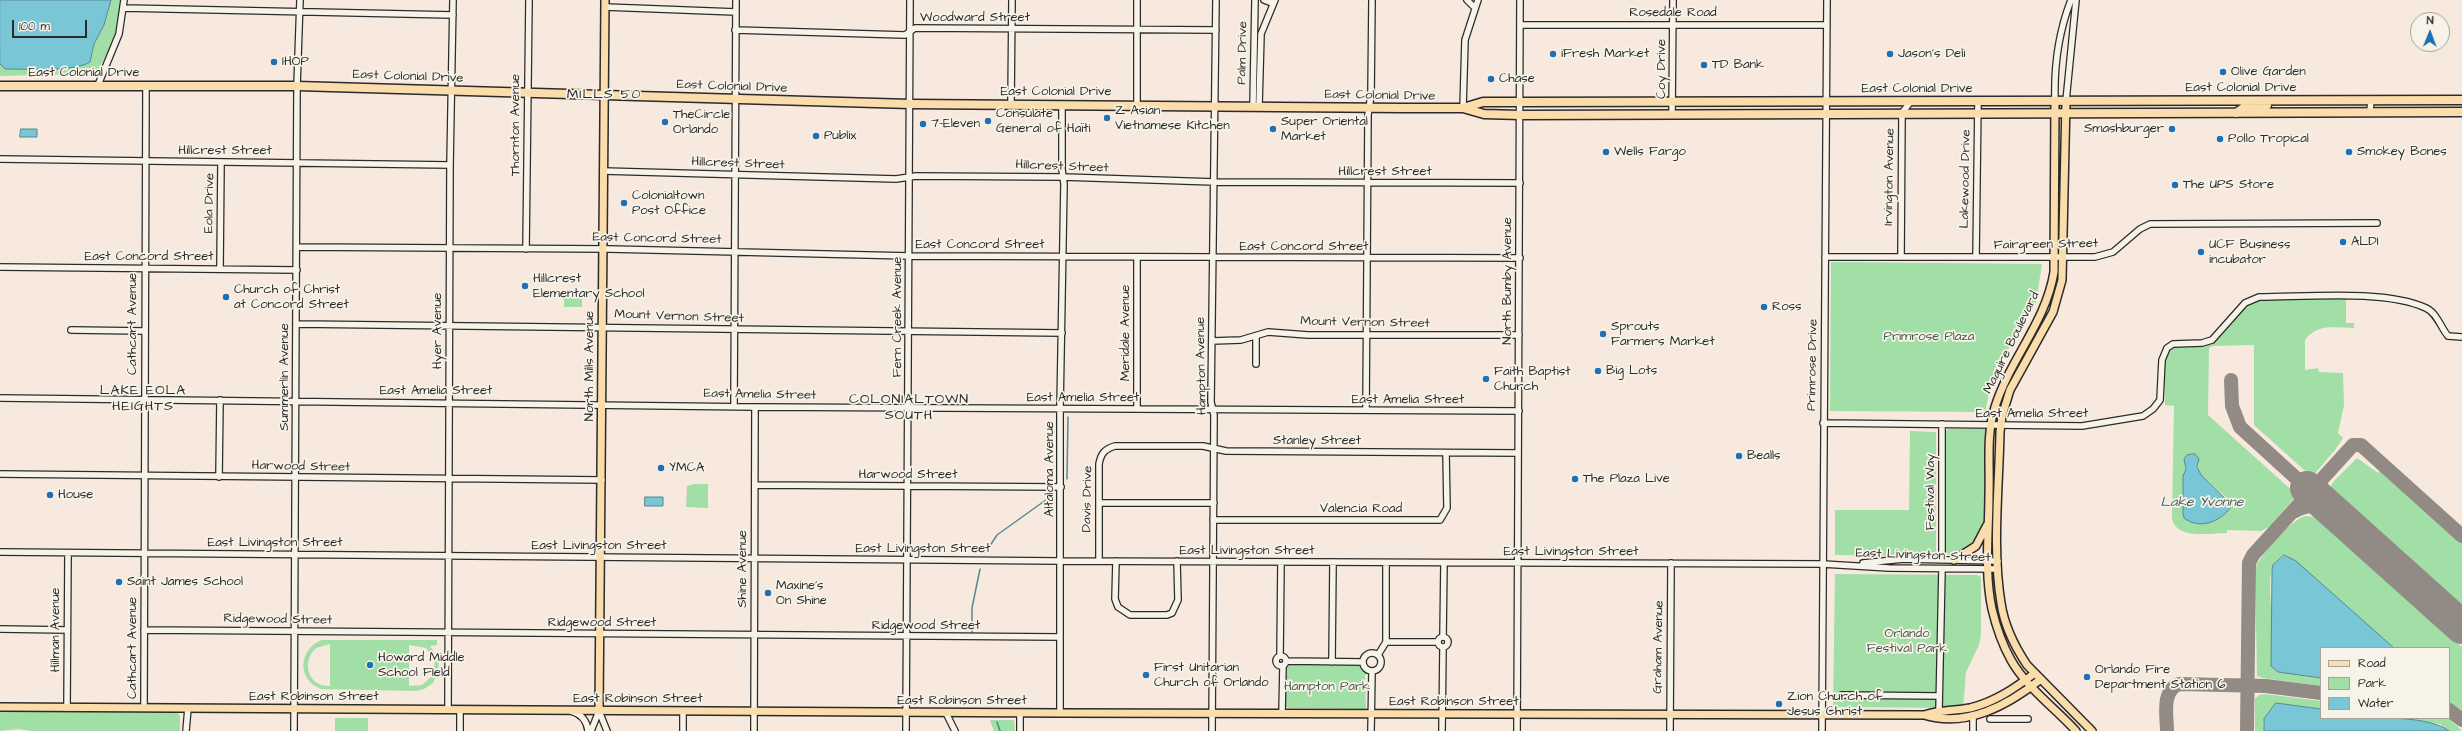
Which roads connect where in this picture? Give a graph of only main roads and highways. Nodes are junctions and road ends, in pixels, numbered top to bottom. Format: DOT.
graph roads {
  1 [pos="605,4"];
  2 [pos="0,86"];
  3 [pos="604,95"];
  4 [pos="2055,100"];
  5 [pos="2239,100"];
  6 [pos="2282,100"];
  7 [pos="2462,100"];
  8 [pos="2066,101"];
  9 [pos="1463,108"];
  10 [pos="2065,112"];
  11 [pos="2462,112"];
  12 [pos="2056,113"];
  13 [pos="2158,113"];
  14 [pos="2236,113"];
  15 [pos="1989,519"];
  16 [pos="1954,560"];
  17 [pos="2036,673"];
  18 [pos="2041,679"];
  19 [pos="2026,680"];
  20 [pos="2032,687"];
  21 [pos="0,707"];
  22 [pos="599,712"];
  23 [pos="1924,715"];
  24 [pos="2076,731"];
  25 [pos="2092,731"];
  1 -- 3 [label="main road, North Mills Avenue"];
  2 -- 3 [label="highway, East Colonial Drive"];
  3 -- 9 [label="highway, East Colonial Drive"];
  3 -- 22 [label="main road, North Mills Avenue"];
  4 -- 8 [label="highway, East Colonial Drive"];
  4 -- 9 [label="highway, East Colonial Drive"];
  4 -- 12 [label="main road, Maguire Boulevard"];
  5 -- 6 [label="highway, East Colonial Drive"];
  5 -- 8 [label="highway, East Colonial Drive"];
  5 -- 13 [label="highway"];
  6 -- 7 [label="highway, East Colonial Drive"];
  6 -- 14 [label="highway"];
  8 -- 10 [label="main road, Maguire Boulevard"];
  9 -- 12 [label="highway, East Colonial Drive"];
  10 -- 12 [label="highway, East Colonial Drive"];
  10 -- 13 [label="highway, East Colonial Drive"];
  10 -- 17 [label="main road, Maguire Boulevard"];
  11 -- 14 [label="highway, East Colonial Drive"];
  12 -- 15 [label="main road, Maguire Boulevard"];
  13 -- 14 [label="highway, East Colonial Drive"];
  15 -- 16 [label="main road"];
  15 -- 19 [label="main road, Maguire Boulevard"];
  17 -- 18 [label="main road, Maguire Boulevard"];
  17 -- 19 [label="main road, East Robinson Street"];
  18 -- 20 [label="main road, East Robinson Street"];
  18 -- 25 [label="main road, Maguire Boulevard"];
  19 -- 20 [label="main road, Maguire Boulevard"];
  19 -- 23 [label="main road, East Robinson Street"];
  20 -- 23 [label="main road, East Robinson Street"];
  20 -- 24 [label="main road, Maguire Boulevard"];
  21 -- 22 [label="main road, East Robinson Street"];
  22 -- 23 [label="main road, East Robinson Street"];
}
